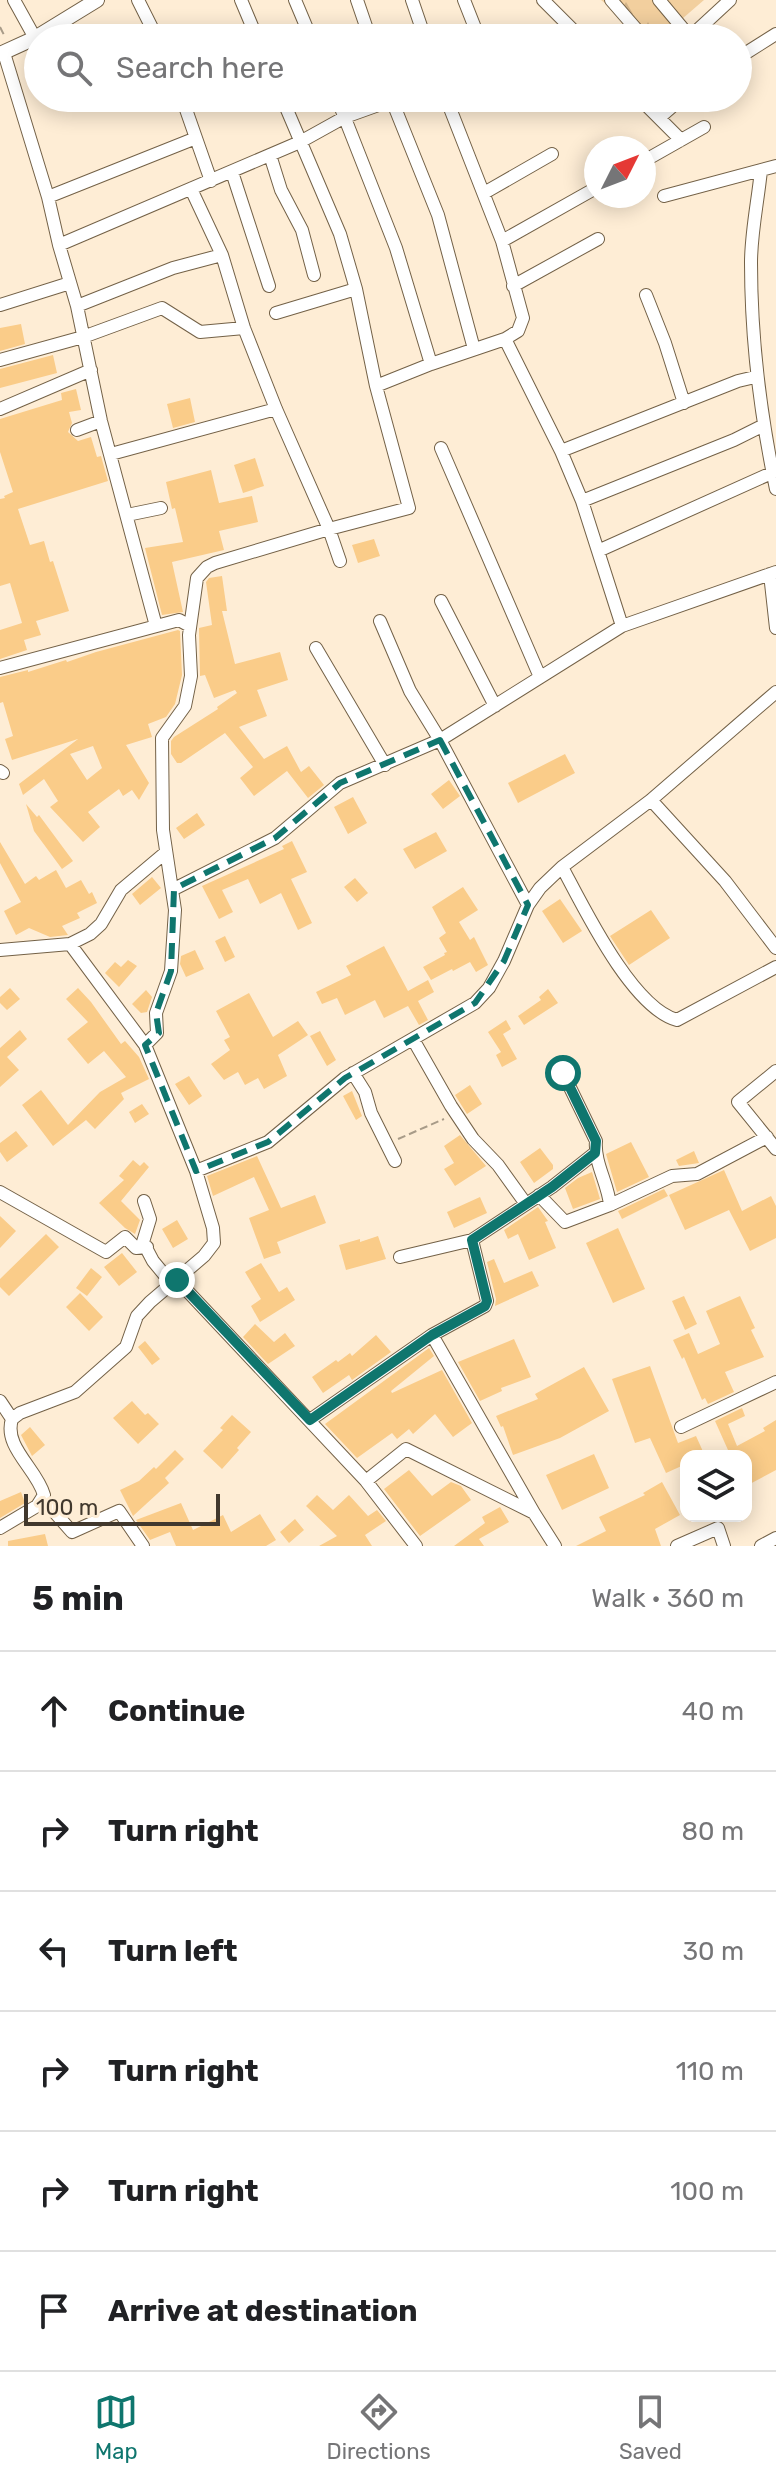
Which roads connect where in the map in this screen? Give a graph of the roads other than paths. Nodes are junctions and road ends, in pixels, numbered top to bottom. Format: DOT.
graph roads {
  1 [pos="14,0"];
  2 [pos="138,0"];
  3 [pos="241,0"];
  4 [pos="295,0"];
  5 [pos="357,0"];
  6 [pos="412,0"];
  7 [pos="464,0"];
  8 [pos="543,0"];
  9 [pos="611,0"];
  10 [pos="659,0"];
  11 [pos="722,2"];
  12 [pos="86,3"];
  13 [pos="27,24"];
  14 [pos="55,24"];
  15 [pos="150,24"];
  16 [pos="251,24"];
  17 [pos="305,24"];
  18 [pos="365,24"];
  19 [pos="420,24"];
  20 [pos="473,24"];
  21 [pos="567,24"];
  22 [pos="632,24"];
  23 [pos="679,24"];
  24 [pos="702,24"];
  25 [pos="776,34"];
  26 [pos="24,43"];
  27 [pos="752,49"];
  28 [pos="2,53"];
  29 [pos="187,112"];
  30 [pos="288,112"];
  31 [pos="343,112"];
  32 [pos="358,112"];
  33 [pos="398,112"];
  34 [pos="452,112"];
  35 [pos="653,112"];
  36 [pos="666,112"];
  37 [pos="345,117"];
  38 [pos="659,118"];
  39 [pos="704,127"];
  40 [pos="196,138"];
  41 [pos="681,140"];
  42 [pos="300,142"];
  43 [pos="552,154"];
  44 [pos="656,154"];
  45 [pos="270,155"];
  46 [pos="776,166"];
  47 [pos="761,170"];
  48 [pos="232,172"];
  49 [pos="211,181"];
  50 [pos="191,189"];
  51 [pos="484,193"];
  52 [pos="584,195"];
  53 [pos="664,196"];
  54 [pos="48,197"];
  55 [pos="598,239"];
  56 [pos="502,241"];
  57 [pos="59,245"];
  58 [pos="222,255"];
  59 [pos="314,275"];
  60 [pos="70,283"];
  61 [pos="269,286"];
  62 [pos="513,286"];
  63 [pos="356,289"];
  64 [pos="646,295"];
  65 [pos="0,305"];
  66 [pos="77,306"];
  67 [pos="276,313"];
  68 [pos="244,328"];
  69 [pos="83,337"];
  70 [pos="505,339"];
  71 [pos="474,349"];
  72 [pos="0,360"];
  73 [pos="431,364"];
  74 [pos="91,370"];
  75 [pos="755,377"];
  76 [pos="376,386"];
  77 [pos="684,403"];
  78 [pos="0,409"];
  79 [pos="276,409"];
  80 [pos="101,421"];
  81 [pos="762,426"];
  82 [pos="77,430"];
  83 [pos="441,448"];
  84 [pos="561,451"];
  85 [pos="111,454"];
  86 [pos="774,471"];
  87 [pos="776,489"];
  88 [pos="582,501"];
  89 [pos="161,508"];
  90 [pos="127,515"];
  91 [pos="329,529"];
  92 [pos="598,551"];
  93 [pos="340,561"];
  94 [pos="773,573"];
  95 [pos="441,601"];
  96 [pos="380,621"];
  97 [pos="156,626"];
  98 [pos="190,626"];
  99 [pos="622,626"];
  100 [pos="776,628"];
  101 [pos="316,648"];
  102 [pos="0,668"];
  103 [pos="540,677"];
  104 [pos="776,692"];
  105 [pos="495,706"];
  106 [pos="440,740"];
  107 [pos="385,765"];
  108 [pos="651,800"];
  109 [pos="165,853"];
  110 [pos="562,867"];
  111 [pos="174,889"];
  112 [pos="528,905"];
  113 [pos="70,944"];
  114 [pos="0,947"];
  115 [pos="776,948"];
  116 [pos="776,967"];
  117 [pos="414,1041"];
  118 [pos="145,1045"];
  119 [pos="776,1071"];
  120 [pos="353,1073"];
  121 [pos="563,1073"];
  122 [pos="767,1137"];
  123 [pos="776,1149"];
  124 [pos="595,1153"];
  125 [pos="395,1161"];
  126 [pos="196,1171"];
  127 [pos="0,1192"];
  128 [pos="539,1195"];
  129 [pos="144,1201"];
  130 [pos="526,1204"];
  131 [pos="610,1205"];
  132 [pos="472,1240"];
  133 [pos="147,1247"];
  134 [pos="400,1257"];
  135 [pos="175,1282"];
  136 [pos="432,1335"];
  137 [pos="776,1382"];
  138 [pos="0,1401"];
  139 [pos="12,1419"];
  140 [pos="310,1420"];
  141 [pos="681,1427"];
  142 [pos="366,1481"];
  143 [pos="43,1499"];
  144 [pos="534,1513"];
  145 [pos="0,1528"];
  146 [pos="776,1538"];
  147 [pos="143,1546"];
  148 [pos="416,1546"];
  149 [pos="555,1546"];
  150 [pos="677,1546"];
  151 [pos="724,1546"];
  152 [pos="761,1546"];
  1 -- 13 [label="street"];
  2 -- 15 [label="street"];
  3 -- 16 [label="street"];
  4 -- 17 [label="street"];
  5 -- 18 [label="street"];
  6 -- 19 [label="street"];
  7 -- 20 [label="street"];
  8 -- 21 [label="street"];
  9 -- 22 [label="street"];
  10 -- 23 [label="street"];
  11 -- 24 [label="street"];
  12 -- 14 [label="street"];
  25 -- 27 [label="street"];
  26 -- 28 [label="street"];
  28 -- 54 [label="street"];
  29 -- 40 [label="street"];
  30 -- 42 [label="street"];
  31 -- 37 [label="street"];
  32 -- 37 [label="street"];
  33 -- 71 [label="street"];
  34 -- 51 [label="street"];
  35 -- 38 [label="street"];
  36 -- 38 [label="street"];
  37 -- 42 [label="street"];
  37 -- 73 [label="street"];
  38 -- 41 [label="street"];
  39 -- 41 [label="street"];
  40 -- 49 [label="street"];
  40 -- 54 [label="street"];
  41 -- 44 [label="street"];
  42 -- 45 [label="street"];
  42 -- 63 [label="street"];
  43 -- 51 [label="street"];
  45 -- 48 [label="street"];
  45 -- 59 [label="street"];
  46 -- 47 [label="street"];
  47 -- 53 [label="street"];
  47 -- 75 [label="street"];
  48 -- 49 [label="street"];
  48 -- 61 [label="street"];
  49 -- 50 [label="street"];
  50 -- 57 [label="street"];
  50 -- 58 [label="street"];
  51 -- 56 [label="street"];
  52 -- 56 [label="street"];
  54 -- 57 [label="street"];
  55 -- 62 [label="street"];
  56 -- 62 [label="street"];
  57 -- 60 [label="street"];
  58 -- 66 [label="street"];
  58 -- 68 [label="street"];
  60 -- 65 [label="street"];
  60 -- 66 [label="street"];
  62 -- 70 [label="street"];
  63 -- 67 [label="street"];
  63 -- 76 [label="street"];
  64 -- 77 [label="street"];
  66 -- 69 [label="street"];
  68 -- 69 [label="street"];
  68 -- 79 [label="street"];
  69 -- 72 [label="street"];
  69 -- 74 [label="street"];
  70 -- 71 [label="street"];
  70 -- 84 [label="street"];
  71 -- 73 [label="street"];
  73 -- 76 [label="street"];
  74 -- 78 [label="street"];
  74 -- 80 [label="street"];
  75 -- 77 [label="street"];
  75 -- 81 [label="street"];
  76 -- 91 [label="street"];
  77 -- 84 [label="street"];
  79 -- 85 [label="street"];
  79 -- 91 [label="street"];
  80 -- 82 [label="street"];
  80 -- 85 [label="street"];
  81 -- 86 [label="street"];
  81 -- 88 [label="street"];
  83 -- 103 [label="street"];
  84 -- 88 [label="street"];
  85 -- 90 [label="street"];
  86 -- 87 [label="street"];
  86 -- 92 [label="street"];
  88 -- 92 [label="street"];
  89 -- 90 [label="street"];
  90 -- 97 [label="street"];
  91 -- 93 [label="street"];
  91 -- 98 [label="street"];
  92 -- 99 [label="street"];
  94 -- 99 [label="street"];
  94 -- 100 [label="street"];
  95 -- 105 [label="street"];
  96 -- 106 [label="street"];
  97 -- 98 [label="street"];
  97 -- 102 [label="street"];
  98 -- 109 [label="street"];
  99 -- 103 [label="street"];
  101 -- 107 [label="street"];
  103 -- 105 [label="street"];
  104 -- 108 [label="street"];
  105 -- 106 [label="street"];
  106 -- 107 [label="street"];
  106 -- 112 [label="street"];
  107 -- 111 [label="street"];
  108 -- 110 [label="street"];
  108 -- 115 [label="street"];
  109 -- 111 [label="street"];
  109 -- 113 [label="street"];
  110 -- 112 [label="street"];
  110 -- 116 [label="street"];
  111 -- 118 [label="street"];
  112 -- 117 [label="street"];
  113 -- 114 [label="street"];
  113 -- 118 [label="street"];
  117 -- 120 [label="street"];
  117 -- 130 [label="street"];
  118 -- 126 [label="street"];
  119 -- 122 [label="street"];
  120 -- 125 [label="street"];
  120 -- 126 [label="street"];
  121 -- 124 [label="street"];
  122 -- 123 [label="street"];
  122 -- 131 [label="street"];
  124 -- 128 [label="street"];
  124 -- 131 [label="street"];
  126 -- 135 [label="street"];
  127 -- 133 [label="street"];
  128 -- 130 [label="street"];
  128 -- 131 [label="street"];
  129 -- 133 [label="street"];
  130 -- 132 [label="street"];
  132 -- 134 [label="street"];
  132 -- 136 [label="street"];
  133 -- 135 [label="street"];
  135 -- 139 [label="street"];
  135 -- 140 [label="street"];
  136 -- 140 [label="street"];
  136 -- 144 [label="street"];
  137 -- 141 [label="street"];
  138 -- 139 [label="street"];
  139 -- 143 [label="street"];
  140 -- 142 [label="street"];
  142 -- 144 [label="street"];
  142 -- 148 [label="street"];
  143 -- 145 [label="street"];
  143 -- 147 [label="street"];
  144 -- 149 [label="street"];
  146 -- 152 [label="street"];
  150 -- 151 [label="street"];
}
